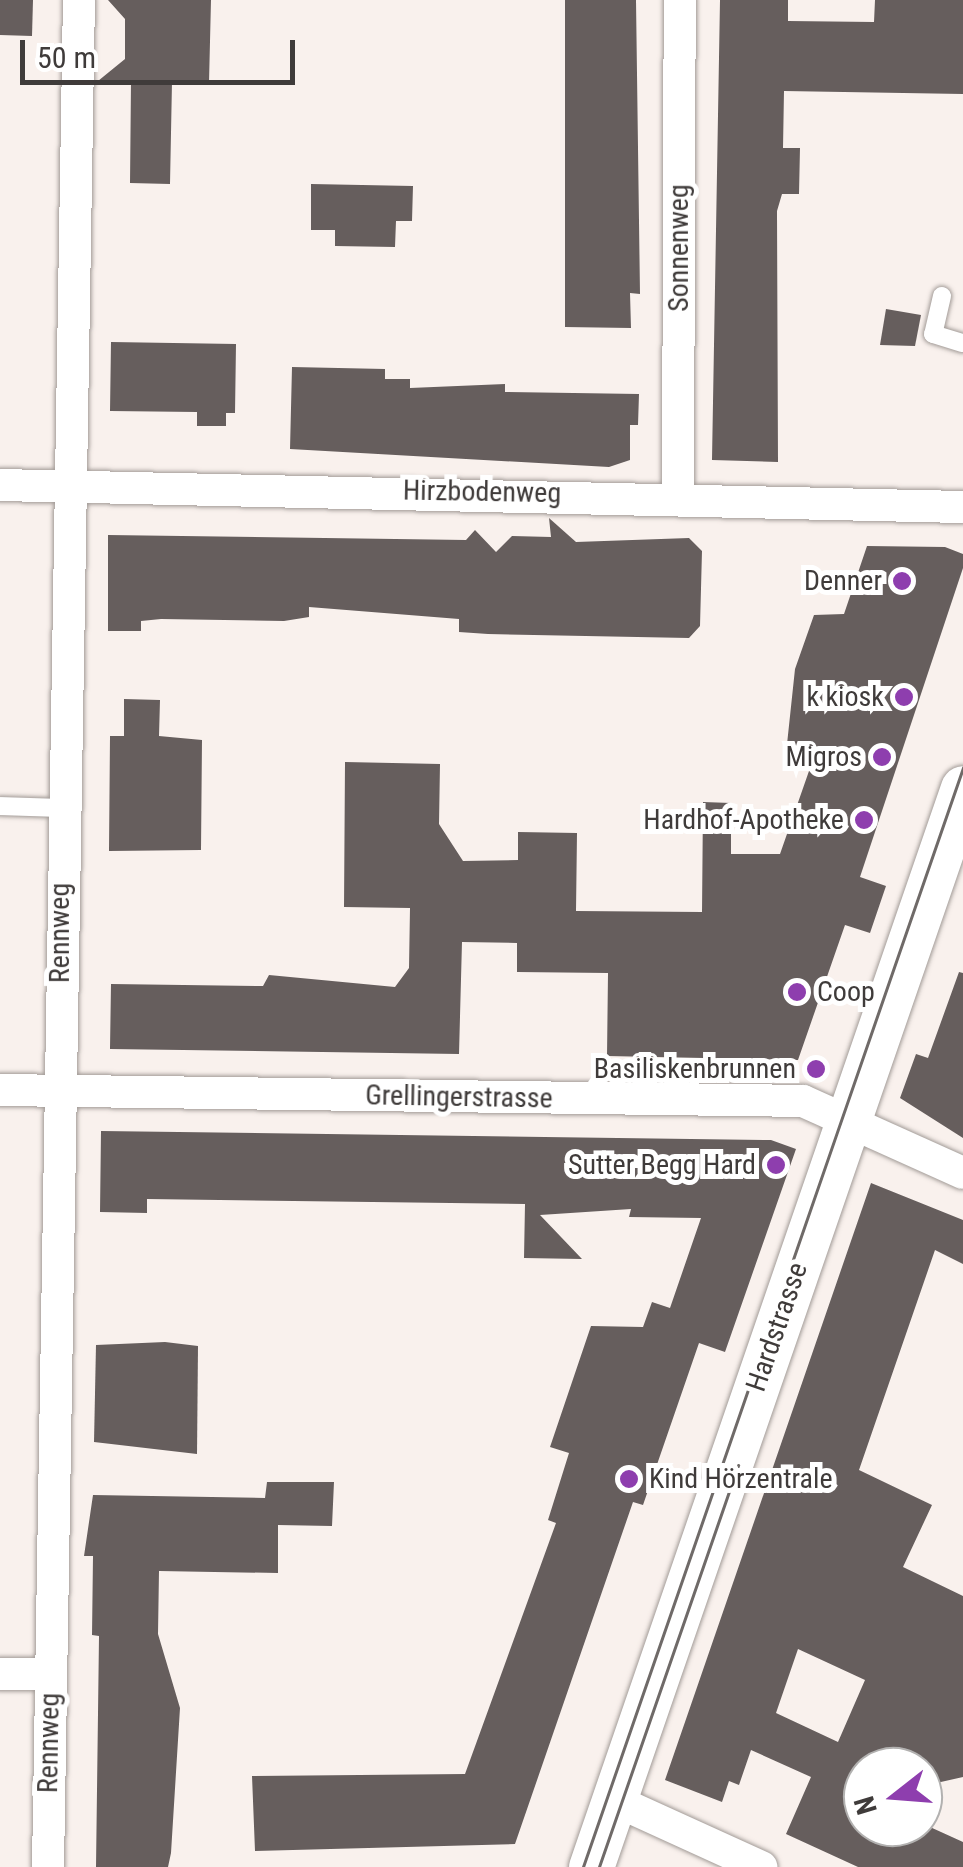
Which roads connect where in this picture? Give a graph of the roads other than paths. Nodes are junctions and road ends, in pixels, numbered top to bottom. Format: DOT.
graph roads {
  1 [pos="79,0"];
  2 [pos="680,0"];
  3 [pos="942,296"];
  4 [pos="963,343"];
  5 [pos="0,485"];
  6 [pos="74,485"];
  7 [pos="678,495"];
  8 [pos="963,507"];
  9 [pos="963,788"];
  10 [pos="0,806"];
  11 [pos="60,808"];
  12 [pos="0,1090"];
  13 [pos="60,1092"];
  14 [pos="849,1117"];
  15 [pos="963,1173"];
  16 [pos="0,1674"];
  17 [pos="50,1674"];
  18 [pos="614,1800"];
  19 [pos="48,1867"];
  20 [pos="591,1867"];
  21 [pos="761,1867"];
  1 -- 6 [label="street, Rennweg"];
  2 -- 7 [label="street, Sonnenweg"];
  3 -- 4 [label="lane"];
  5 -- 6 [label="street, Hirzbodenweg"];
  6 -- 7 [label="street, Hirzbodenweg"];
  6 -- 11 [label="street, Rennweg"];
  7 -- 8 [label="street, Hirzbodenweg"];
  9 -- 14 [label="street, Hardstrasse"];
  10 -- 11 [label="lane"];
  11 -- 13 [label="street, Rennweg"];
  12 -- 13 [label="street, Grellingerstrasse"];
  13 -- 14 [label="street, Grellingerstrasse"];
  13 -- 17 [label="street, Rennweg"];
  14 -- 15 [label="street, Grellingerstrasse"];
  14 -- 18 [label="street, Hardstrasse"];
  16 -- 17 [label="street"];
  17 -- 19 [label="street, Rennweg"];
  18 -- 20 [label="street, Hardstrasse"];
  18 -- 21 [label="street"];
}
